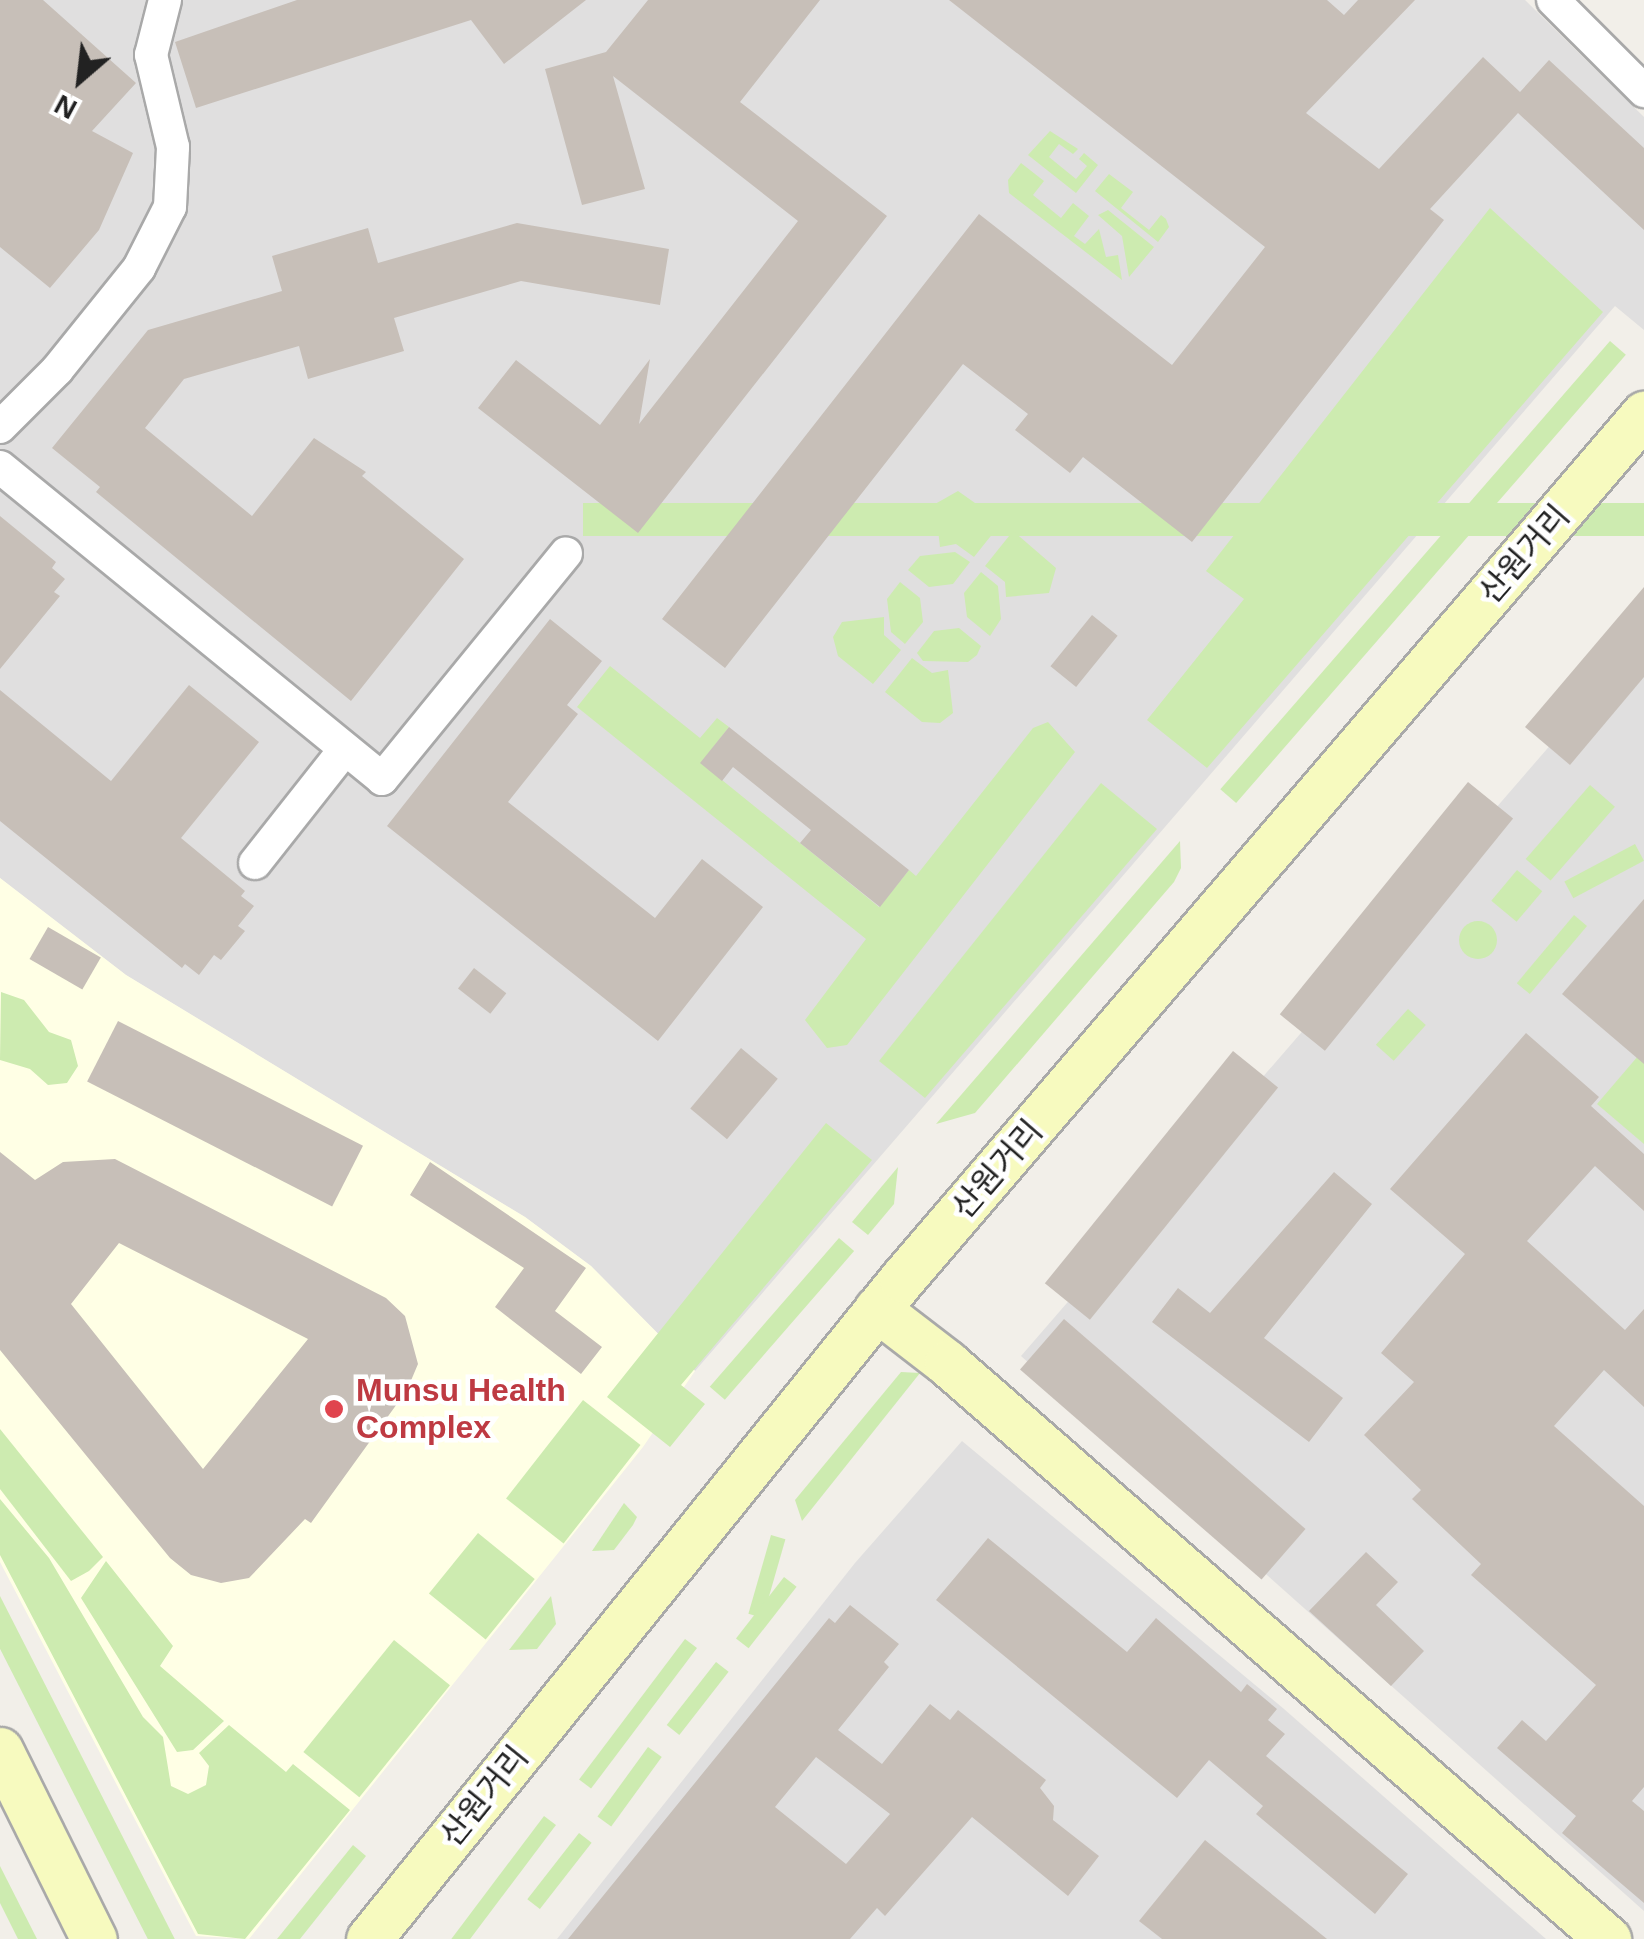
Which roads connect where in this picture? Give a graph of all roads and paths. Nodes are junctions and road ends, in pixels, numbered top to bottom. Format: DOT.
graph roads {
  1 [pos="165,0"];
  2 [pos="1553,0"];
  3 [pos="1644,91"];
  4 [pos="1644,414"];
  5 [pos="0,427"];
  6 [pos="0,468"];
  7 [pos="566,553"];
  8 [pos="345,749"];
  9 [pos="255,863"];
  10 [pos="877,1310"];
  11 [pos="0,1750"];
  12 [pos="94,1939"];
  13 [pos="368,1939"];
  14 [pos="1608,1939"];
  1 -- 5 [label="street"];
  2 -- 3 [label="street"];
  4 -- 10 [label="main road, 산원거리"];
  6 -- 8 [label="street"];
  7 -- 8 [label="street"];
  8 -- 9 [label="street"];
  10 -- 13 [label="main road, 산원거리"];
  10 -- 14 [label="main road"];
  11 -- 12 [label="main road"];
}
